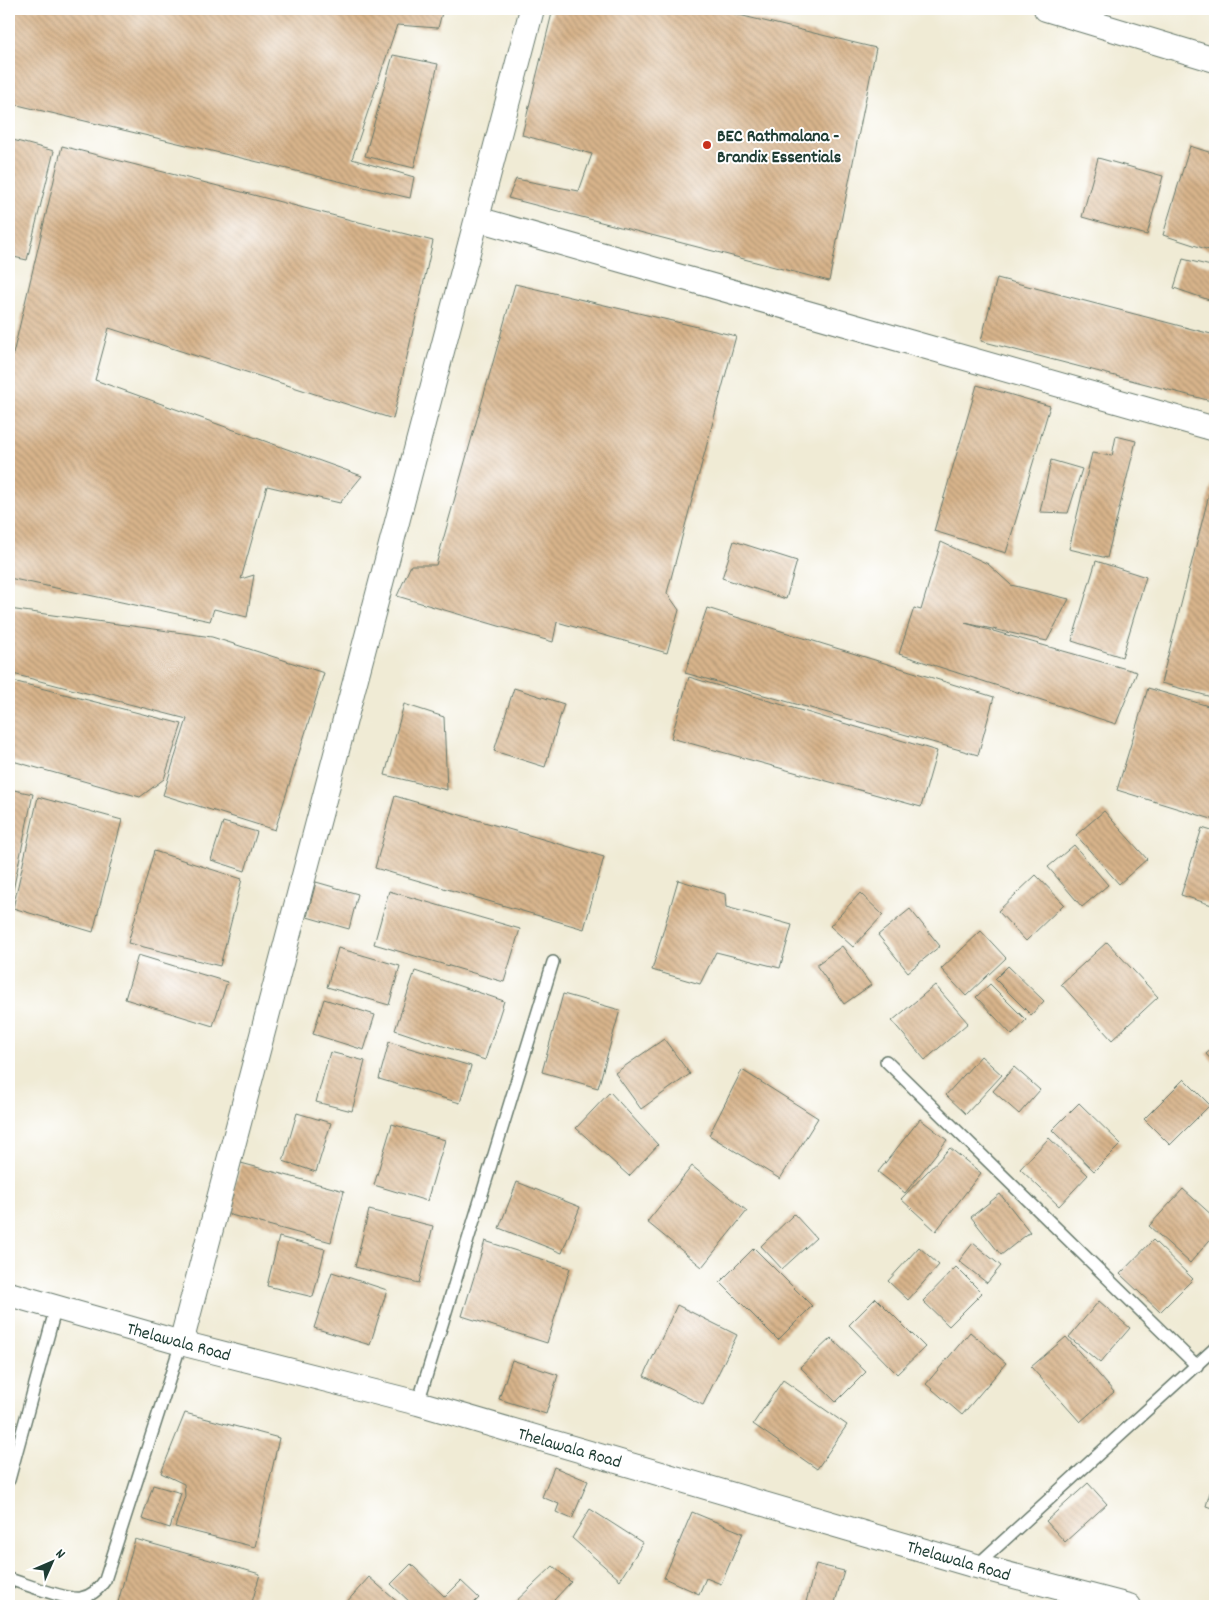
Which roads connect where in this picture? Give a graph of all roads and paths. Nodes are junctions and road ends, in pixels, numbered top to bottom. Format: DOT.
graph roads {
  1 [pos="532,9"];
  2 [pos="1046,9"];
  3 [pos="1082,9"];
  4 [pos="1215,46"];
  5 [pos="1215,60"];
  6 [pos="477,219"];
  7 [pos="1215,430"];
  8 [pos="553,962"];
  9 [pos="886,1061"];
  10 [pos="9,1294"];
  11 [pos="56,1307"];
  12 [pos="181,1343"];
  13 [pos="1215,1348"];
  14 [pos="1197,1366"];
  15 [pos="418,1402"];
  16 [pos="9,1480"];
  17 [pos="976,1566"];
  18 [pos="9,1579"];
  19 [pos="1129,1606"];
  1 -- 6 [label="street"];
  2 -- 5 [label="street"];
  3 -- 4 [label="street"];
  6 -- 7 [label="street"];
  6 -- 12 [label="street"];
  8 -- 15 [label="lane"];
  9 -- 14 [label="lane"];
  10 -- 11 [label="street, Thelawala Road"];
  11 -- 12 [label="street, Thelawala Road"];
  11 -- 16 [label="lane"];
  12 -- 15 [label="street, Thelawala Road"];
  12 -- 18 [label="lane"];
  13 -- 14 [label="lane"];
  14 -- 17 [label="lane"];
  15 -- 17 [label="street, Thelawala Road"];
  17 -- 19 [label="street, Thelawala Road"];
}
